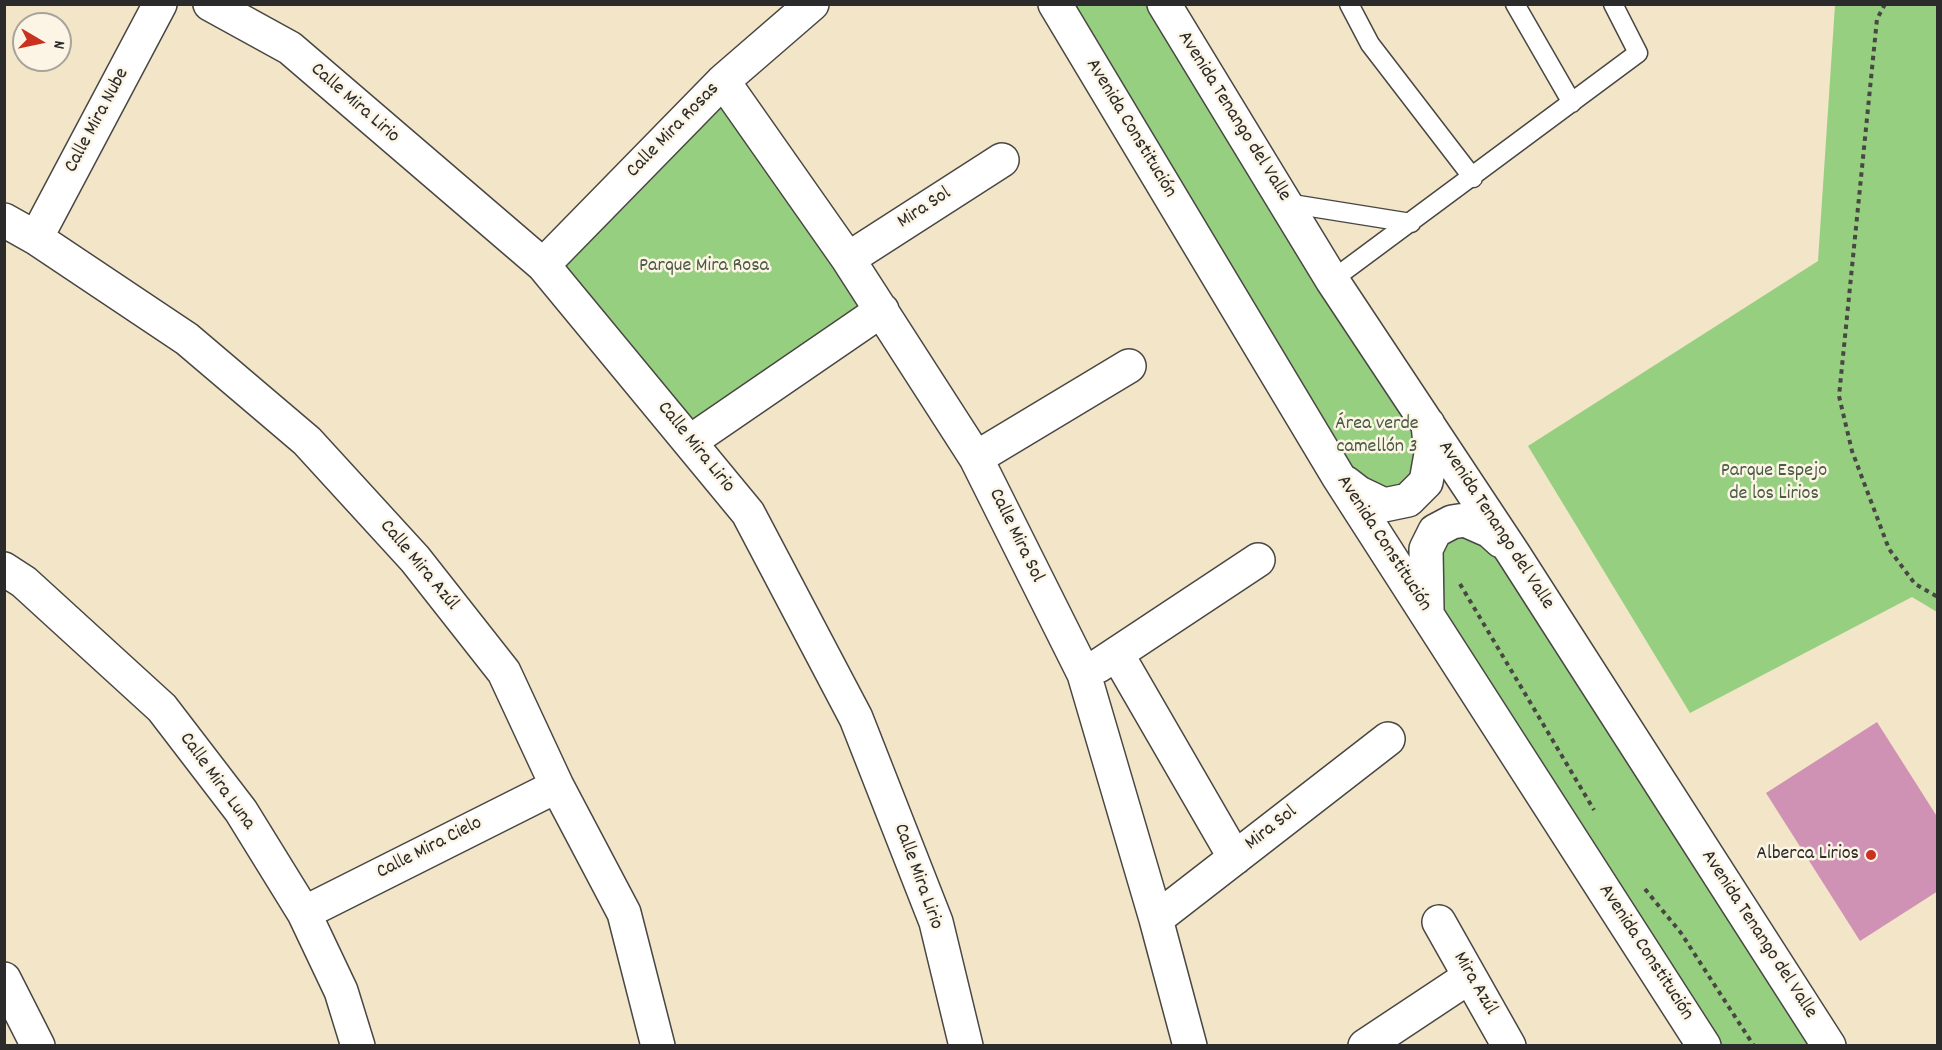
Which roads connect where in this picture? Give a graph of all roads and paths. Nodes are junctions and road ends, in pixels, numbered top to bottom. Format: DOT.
graph roads {
  1 [pos="160,4"];
  2 [pos="210,4"];
  3 [pos="812,4"];
  4 [pos="1056,4"];
  5 [pos="1164,4"];
  6 [pos="1349,4"];
  7 [pos="1515,4"];
  8 [pos="1613,4"];
  9 [pos="1885,4"];
  10 [pos="723,81"];
  11 [pos="1572,103"];
  12 [pos="1002,160"];
  13 [pos="1473,178"];
  14 [pos="1286,203"];
  15 [pos="4,220"];
  16 [pos="1411,223"];
  17 [pos="36,238"];
  18 [pos="848,259"];
  19 [pos="543,265"];
  20 [pos="1332,280"];
  21 [pos="882,310"];
  22 [pos="1129,366"];
  23 [pos="1428,424"];
  24 [pos="691,441"];
  25 [pos="976,458"];
  26 [pos="1338,476"];
  27 [pos="1432,538"];
  28 [pos="1513,553"];
  29 [pos="1258,560"];
  30 [pos="4,569"];
  31 [pos="1938,597"];
  32 [pos="1427,612"];
  33 [pos="1117,654"];
  34 [pos="1084,674"];
  35 [pos="1388,739"];
  36 [pos="557,786"];
  37 [pos="1596,814"];
  38 [pos="1235,858"];
  39 [pos="1638,882"];
  40 [pos="304,913"];
  41 [pos="1156,919"];
  42 [pos="1439,922"];
  43 [pos="1469,977"];
  44 [pos="4,979"];
  45 [pos="38,1046"];
  46 [pos="358,1046"];
  47 [pos="658,1046"];
  48 [pos="966,1046"];
  49 [pos="1190,1046"];
  50 [pos="1365,1046"];
  51 [pos="1509,1046"];
  52 [pos="1704,1046"];
  53 [pos="1754,1046"];
  54 [pos="1829,1046"];
  1 -- 17 [label="street, Calle Mira Nube"];
  2 -- 19 [label="street, Calle Mira Lirio"];
  3 -- 10 [label="street, Calle Mira Rosas"];
  4 -- 26 [label="street, Avenida Constitución"];
  5 -- 14 [label="street, Avenida Tenango del Valle"];
  6 -- 13 [label="lane"];
  7 -- 11 [label="lane"];
  8 -- 11 [label="lane"];
  9 -- 31 [label="path"];
  10 -- 18 [label="street, Calle Mira Sol"];
  10 -- 19 [label="street, Calle Mira Rosas"];
  11 -- 13 [label="lane"];
  12 -- 18 [label="street, Mira Sol"];
  13 -- 16 [label="lane"];
  14 -- 16 [label="lane"];
  14 -- 20 [label="street, Avenida Tenango del Valle"];
  15 -- 17 [label="street, Calle Mira Azúl"];
  16 -- 20 [label="lane"];
  17 -- 36 [label="street, Calle Mira Azúl"];
  18 -- 21 [label="street, Calle Mira Sol"];
  19 -- 24 [label="street, Calle Mira Lirio"];
  20 -- 23 [label="street, Avenida Tenango del Valle"];
  21 -- 24 [label="street"];
  21 -- 25 [label="street, Calle Mira Sol"];
  22 -- 25 [label="street"];
  23 -- 26 [label="street"];
  23 -- 28 [label="street, Avenida Tenango del Valle"];
  24 -- 48 [label="street, Calle Mira Lirio"];
  25 -- 34 [label="street, Calle Mira Sol"];
  26 -- 32 [label="street, Avenida Constitución"];
  27 -- 28 [label="street"];
  27 -- 32 [label="street"];
  27 -- 37 [label="path"];
  28 -- 54 [label="street, Avenida Tenango del Valle"];
  29 -- 33 [label="street"];
  30 -- 40 [label="street, Calle Mira Luna"];
  32 -- 52 [label="street, Avenida Constitución"];
  33 -- 34 [label="street"];
  33 -- 38 [label="street"];
  34 -- 41 [label="street, Calle Mira Sol"];
  35 -- 38 [label="street, Mira Sol"];
  36 -- 40 [label="street, Calle Mira Cielo"];
  36 -- 47 [label="street, Calle Mira Azúl"];
  38 -- 41 [label="street, Mira Sol"];
  39 -- 53 [label="path"];
  40 -- 46 [label="street, Calle Mira Luna"];
  41 -- 49 [label="street, Calle Mira Sol"];
  42 -- 43 [label="street, Mira Azúl"];
  43 -- 50 [label="street"];
  43 -- 51 [label="street, Mira Azúl"];
  44 -- 45 [label="street"];
}
